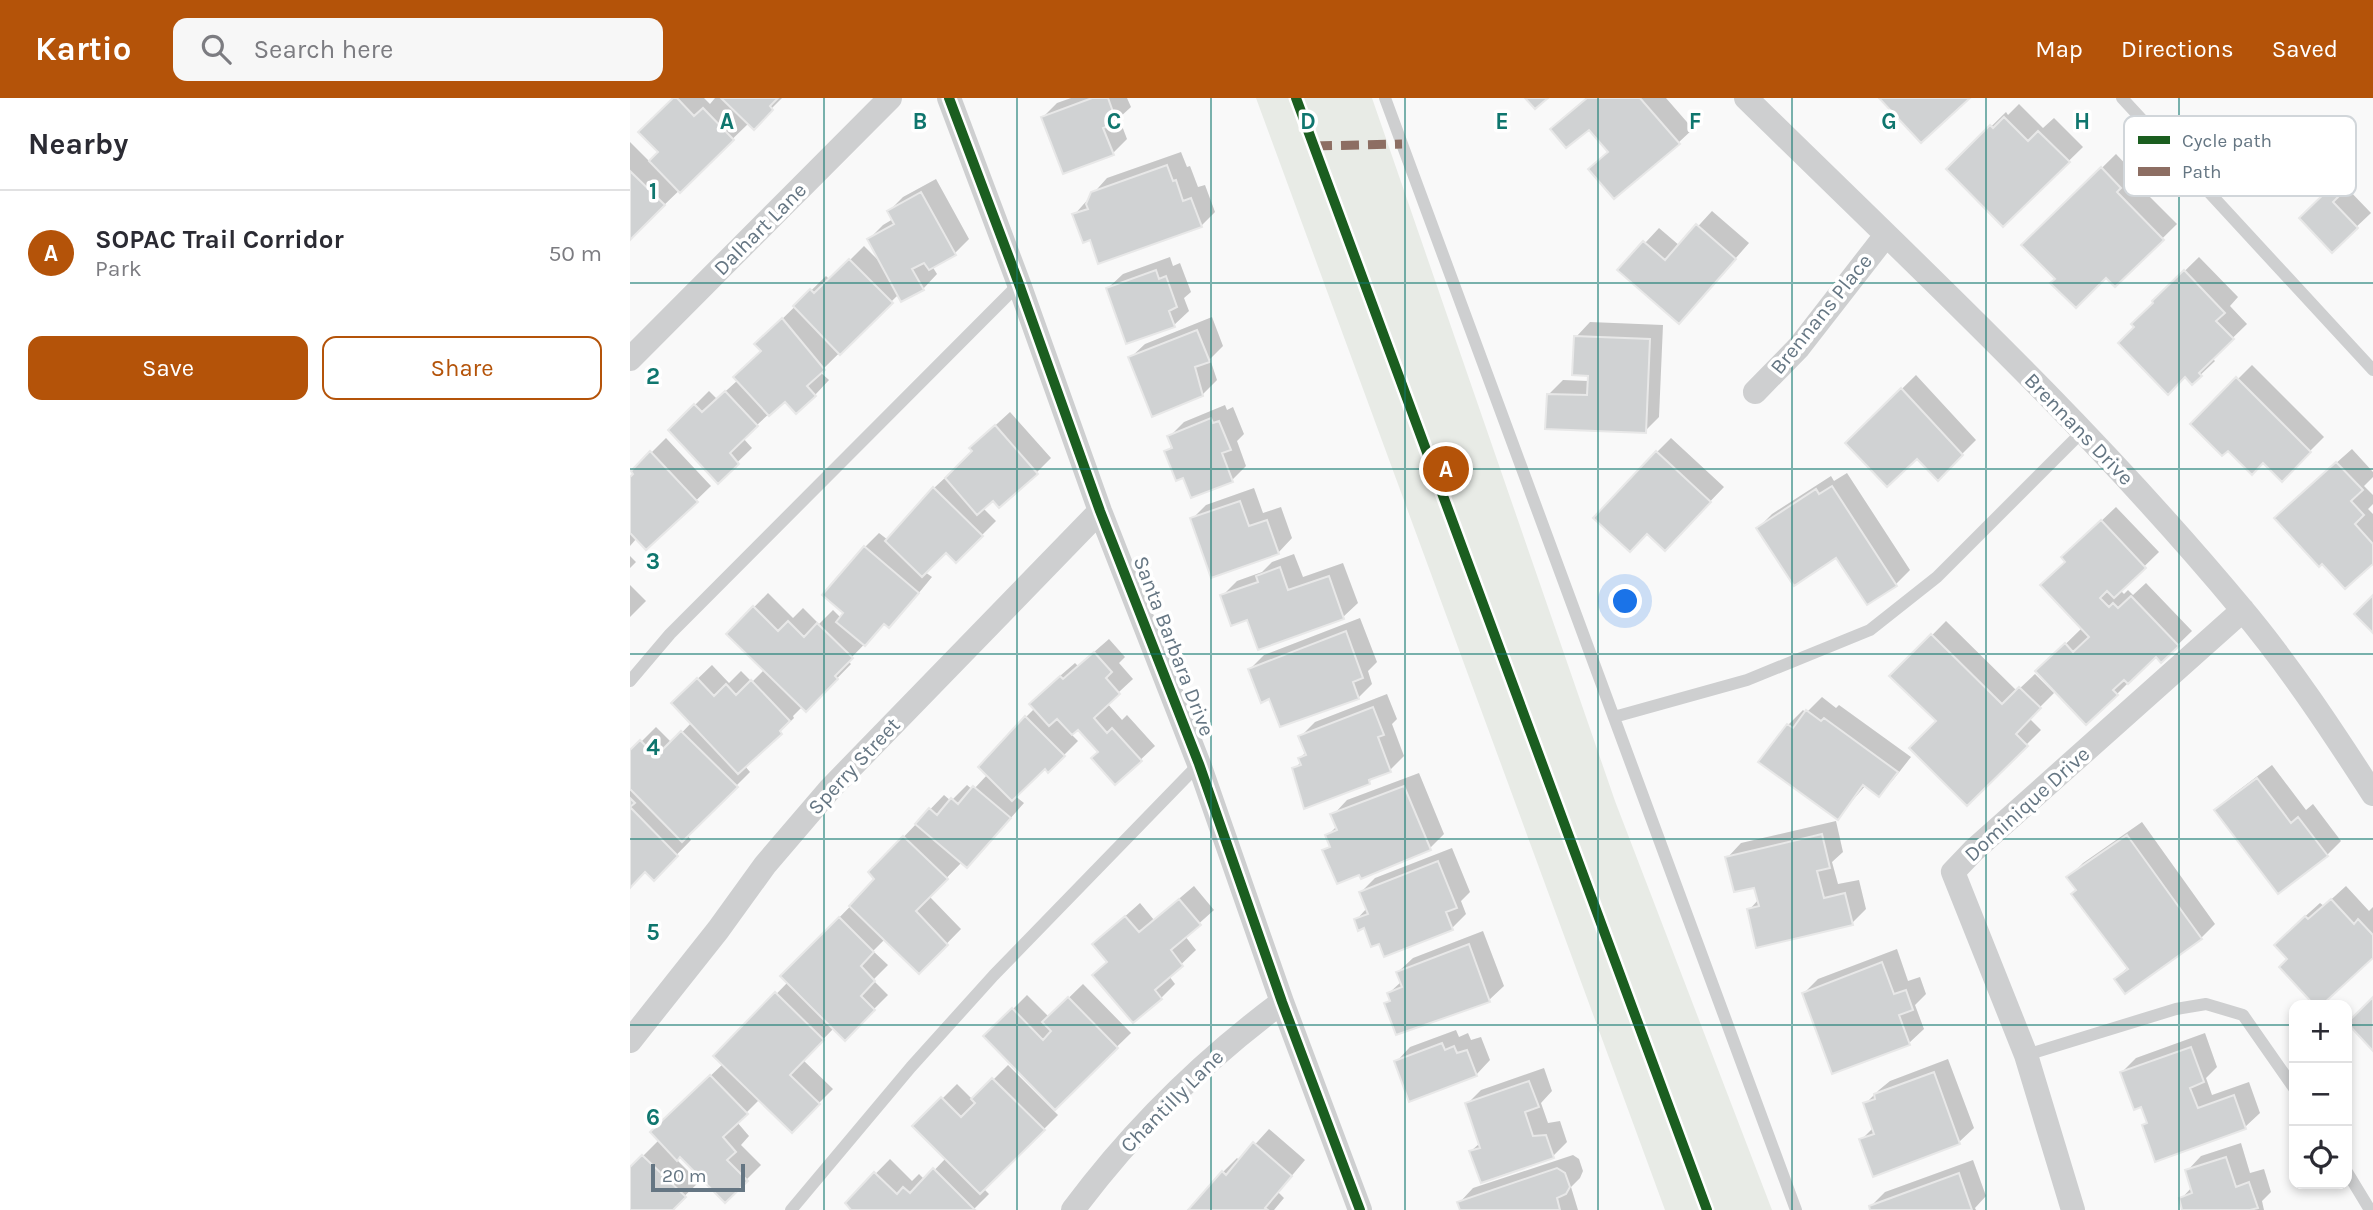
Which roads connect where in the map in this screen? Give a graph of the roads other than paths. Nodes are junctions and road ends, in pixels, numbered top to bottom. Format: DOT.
graph roads {
  1 [pos="890,98"];
  2 [pos="948,98"];
  3 [pos="1385,98"];
  4 [pos="1745,98"];
  5 [pos="2122,98"];
  6 [pos="2139,116"];
  7 [pos="2212,196"];
  8 [pos="1886,235"];
  9 [pos="1019,284"];
  10 [pos="630,359"];
  11 [pos="2373,370"];
  12 [pos="1755,392"];
  13 [pos="2084,430"];
  14 [pos="1100,511"];
  15 [pos="2243,610"];
  16 [pos="630,681"];
  17 [pos="1614,717"];
  18 [pos="1199,764"];
  19 [pos="2373,794"];
  20 [pos="1282,1002"];
  21 [pos="630,1041"];
  22 [pos="2026,1055"];
  23 [pos="2289,1081"];
  24 [pos="2352,1180"];
  25 [pos="791,1210"];
  26 [pos="1073,1210"];
  27 [pos="1360,1210"];
  28 [pos="1796,1210"];
  29 [pos="2073,1210"];
  30 [pos="2370,1210"];
  1 -- 10 [label="street, Dalhart Lane"];
  2 -- 9 [label="street, Santa Barbara Drive"];
  3 -- 17 [label="lane"];
  4 -- 8 [label="street, Brennans Drive"];
  5 -- 6 [label="lane"];
  7 -- 11 [label="lane"];
  8 -- 12 [label="street, Brennans Place"];
  8 -- 13 [label="street, Brennans Drive"];
  9 -- 14 [label="street, Santa Barbara Drive"];
  9 -- 16 [label="lane"];
  13 -- 15 [label="street, Brennans Drive"];
  13 -- 17 [label="lane"];
  14 -- 18 [label="street, Santa Barbara Drive"];
  14 -- 21 [label="street, Sperry Street"];
  15 -- 19 [label="street, Brennans Drive"];
  15 -- 22 [label="street, Dominique Drive"];
  17 -- 28 [label="lane"];
  18 -- 20 [label="street, Santa Barbara Drive"];
  18 -- 25 [label="lane"];
  20 -- 26 [label="street, Chantilly Lane"];
  20 -- 27 [label="street, Santa Barbara Drive"];
  22 -- 23 [label="lane"];
  22 -- 29 [label="street, Dominique Drive"];
  24 -- 30 [label="lane"];
}
